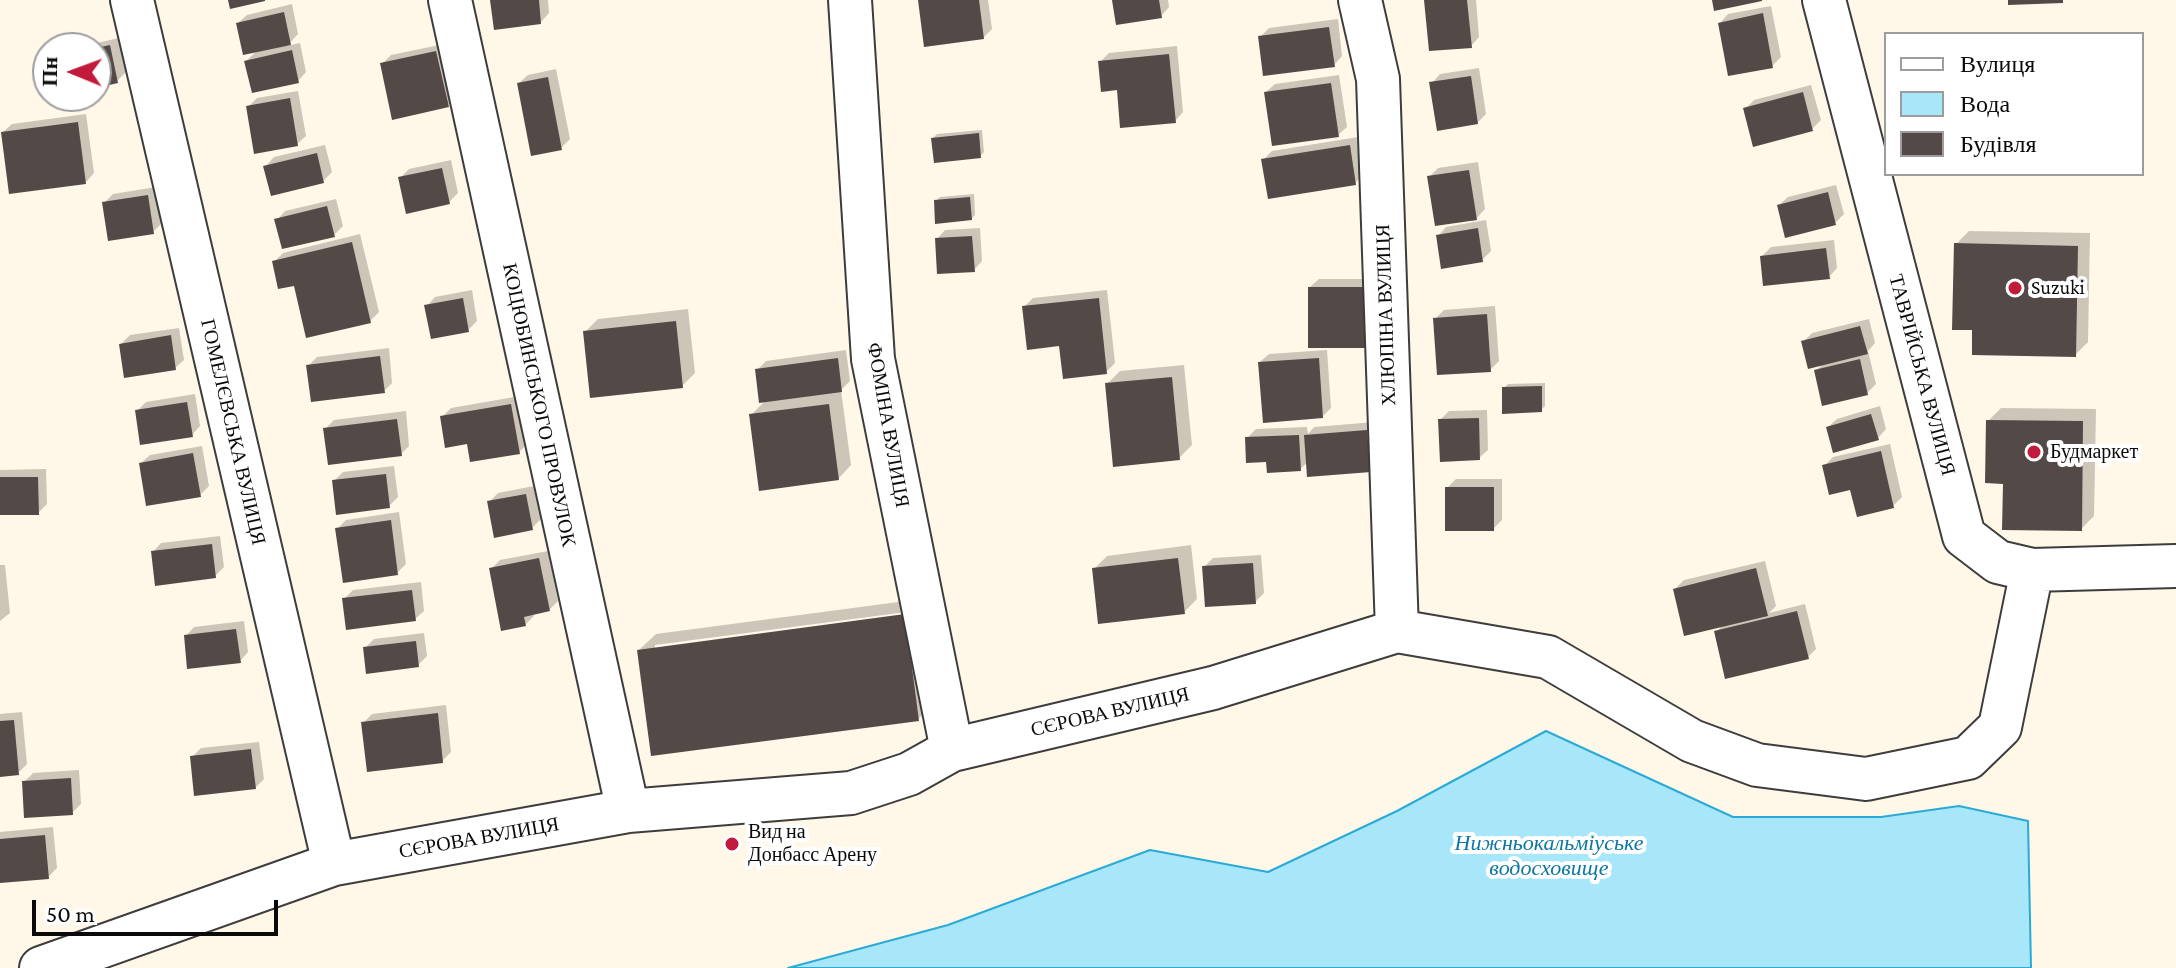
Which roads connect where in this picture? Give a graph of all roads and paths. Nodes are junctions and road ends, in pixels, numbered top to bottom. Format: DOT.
graph roads {
  1 [pos="132,0"];
  2 [pos="450,0"];
  3 [pos="850,0"];
  4 [pos="1360,0"];
  5 [pos="1824,0"];
  6 [pos="2176,566"];
  7 [pos="2032,570"];
  8 [pos="1397,631"];
  9 [pos="952,750"];
  10 [pos="628,811"];
  11 [pos="334,864"];
  12 [pos="41,968"];
  1 -- 11 [label="street, ГОМЕЛЄВСЬКА ВУЛИЦЯ"];
  2 -- 10 [label="street, КОЦЮБИНСЬКОГО ПРОВУЛОК"];
  3 -- 9 [label="street, ФОМІНА ВУЛИЦЯ"];
  4 -- 8 [label="street, ХЛЮПІНА ВУЛИЦЯ"];
  5 -- 7 [label="street, ТАВРІЙСЬКА ВУЛИЦЯ"];
  6 -- 7 [label="street, ТАВРІЙСЬКА ВУЛИЦЯ"];
  7 -- 8 [label="street, СЄРОВА ВУЛИЦЯ"];
  8 -- 9 [label="street, СЄРОВА ВУЛИЦЯ"];
  9 -- 10 [label="street, СЄРОВА ВУЛИЦЯ"];
  10 -- 11 [label="street, СЄРОВА ВУЛИЦЯ"];
  11 -- 12 [label="street, СЄРОВА ВУЛИЦЯ"];
}
